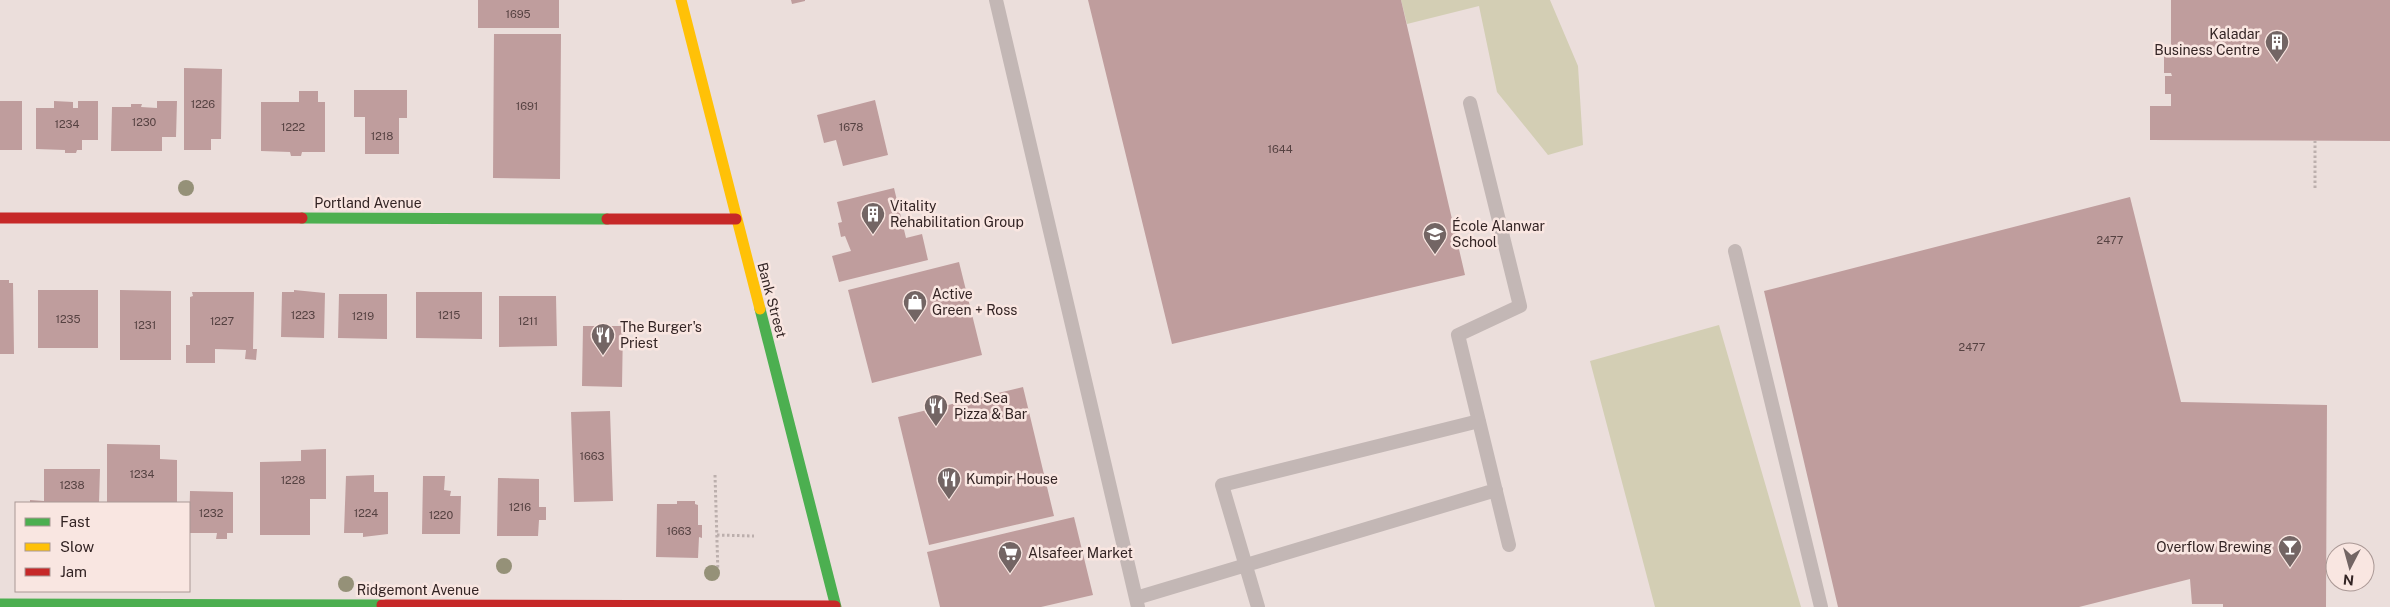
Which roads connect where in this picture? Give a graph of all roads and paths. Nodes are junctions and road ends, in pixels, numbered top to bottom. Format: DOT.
graph roads {
  1 [pos="681,0"];
  2 [pos="996,0"];
  3 [pos="1470,103"];
  4 [pos="2315,140"];
  5 [pos="2315,188"];
  6 [pos="0,218"];
  7 [pos="736,219"];
  8 [pos="1735,251"];
  9 [pos="1478,422"];
  10 [pos="715,475"];
  11 [pos="1496,490"];
  12 [pos="717,536"];
  13 [pos="754,536"];
  14 [pos="1509,545"];
  15 [pos="1246,563"];
  16 [pos="1137,602"];
  17 [pos="0,604"];
  18 [pos="719,606"];
  19 [pos="835,606"];
  20 [pos="1258,607"];
  21 [pos="1821,607"];
  1 -- 7 [label="street, Bank Street"];
  2 -- 16 [label="lane"];
  3 -- 9 [label="lane"];
  4 -- 5 [label="path"];
  6 -- 7 [label="street, Portland Avenue"];
  7 -- 19 [label="street, Bank Street"];
  8 -- 21 [label="lane"];
  9 -- 11 [label="lane"];
  9 -- 15 [label="lane"];
  10 -- 12 [label="path"];
  11 -- 14 [label="lane"];
  11 -- 15 [label="lane"];
  12 -- 13 [label="path"];
  12 -- 18 [label="path"];
  15 -- 16 [label="lane"];
  15 -- 20 [label="lane"];
  17 -- 18 [label="street, Ridgemont Avenue"];
  18 -- 19 [label="street, Ridgemont Avenue"];
}
